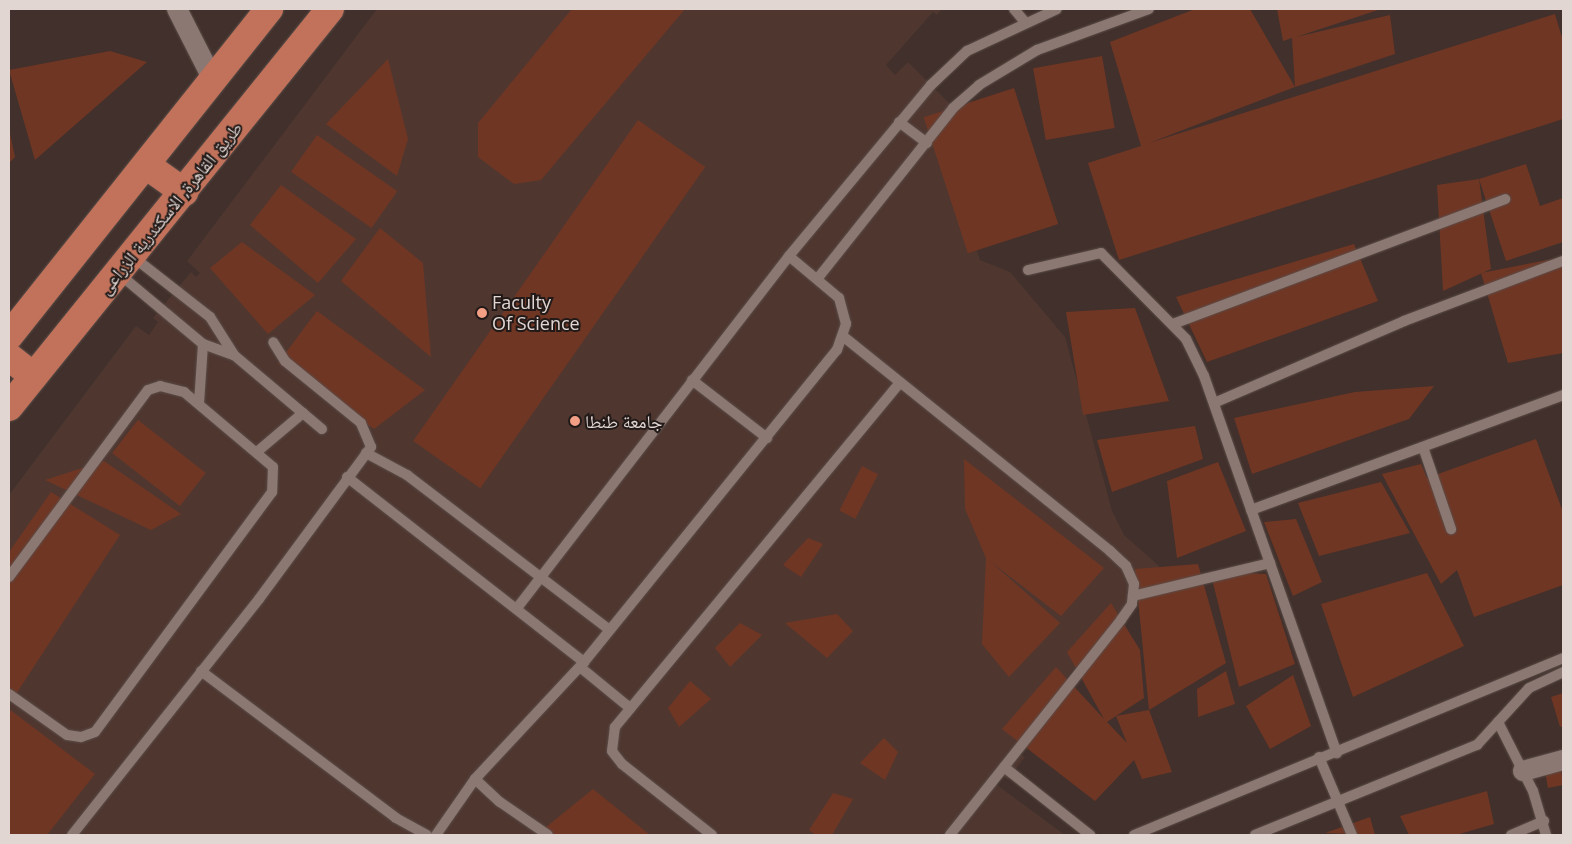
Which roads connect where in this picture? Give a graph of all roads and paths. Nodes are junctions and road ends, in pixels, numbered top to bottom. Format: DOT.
graph roads {
  1 [pos="177,9"];
  2 [pos="269,9"];
  3 [pos="330,9"];
  4 [pos="1014,9"];
  5 [pos="1056,9"];
  6 [pos="1149,9"];
  7 [pos="1024,21"];
  8 [pos="213,80"];
  9 [pos="899,122"];
  10 [pos="926,144"];
  11 [pos="146,165"];
  12 [pos="184,192"];
  13 [pos="1505,199"];
  14 [pos="789,256"];
  15 [pos="1563,262"];
  16 [pos="125,264"];
  17 [pos="1028,270"];
  18 [pos="818,278"];
  19 [pos="1173,324"];
  20 [pos="9,336"];
  21 [pos="844,338"];
  22 [pos="273,342"];
  23 [pos="203,344"];
  24 [pos="234,355"];
  25 [pos="9,357"];
  26 [pos="33,376"];
  27 [pos="692,380"];
  28 [pos="900,383"];
  29 [pos="1563,395"];
  30 [pos="199,404"];
  31 [pos="1214,404"];
  32 [pos="9,407"];
  33 [pos="303,413"];
  34 [pos="322,429"];
  35 [pos="767,438"];
  36 [pos="1423,447"];
  37 [pos="258,451"];
  38 [pos="366,453"];
  39 [pos="347,477"];
  40 [pos="1251,510"];
  41 [pos="1451,529"];
  42 [pos="1270,563"];
  43 [pos="9,577"];
  44 [pos="539,580"];
  45 [pos="1133,596"];
  46 [pos="517,608"];
  47 [pos="610,630"];
  48 [pos="1563,658"];
  49 [pos="582,665"];
  50 [pos="202,671"];
  51 [pos="1563,672"];
  52 [pos="9,694"];
  53 [pos="630,708"];
  54 [pos="1498,722"];
  55 [pos="1337,753"];
  56 [pos="1319,756"];
  57 [pos="1563,760"];
  58 [pos="1004,767"];
  59 [pos="1523,770"];
  60 [pos="476,779"];
  61 [pos="1338,802"];
  62 [pos="1548,830"];
  63 [pos="1267,833"];
  64 [pos="72,835"];
  65 [pos="427,835"];
  66 [pos="436,835"];
  67 [pos="548,835"];
  68 [pos="712,835"];
  69 [pos="950,835"];
  70 [pos="1090,835"];
  71 [pos="1134,835"];
  72 [pos="1255,835"];
  73 [pos="1352,835"];
  74 [pos="1511,835"];
  1 -- 8 [label="street"];
  2 -- 8 [label="highway"];
  3 -- 12 [label="highway, طريق القاهرة, الاسكندرية الزراعى"];
  4 -- 7 [label="lane"];
  5 -- 7 [label="lane"];
  6 -- 10 [label="lane"];
  7 -- 9 [label="lane"];
  8 -- 11 [label="highway"];
  9 -- 10 [label="lane"];
  9 -- 14 [label="lane"];
  10 -- 18 [label="lane"];
  11 -- 12 [label="highway"];
  11 -- 20 [label="highway"];
  12 -- 16 [label="highway, طريق القاهرة, الاسكندرية الزراعى"];
  13 -- 19 [label="lane"];
  14 -- 18 [label="lane"];
  14 -- 27 [label="lane"];
  15 -- 31 [label="lane"];
  16 -- 23 [label="lane"];
  16 -- 24 [label="lane"];
  16 -- 26 [label="highway, طريق القاهرة, الاسكندرية الزراعى"];
  17 -- 19 [label="lane"];
  18 -- 21 [label="lane"];
  19 -- 31 [label="lane"];
  21 -- 28 [label="lane"];
  21 -- 35 [label="lane"];
  22 -- 38 [label="lane"];
  23 -- 24 [label="lane"];
  23 -- 30 [label="lane"];
  24 -- 33 [label="lane"];
  25 -- 26 [label="highway"];
  26 -- 32 [label="highway, طريق القاهرة, الاسكندرية الزراعى"];
  27 -- 35 [label="lane"];
  27 -- 44 [label="lane"];
  28 -- 45 [label="lane"];
  28 -- 53 [label="lane"];
  29 -- 36 [label="lane"];
  30 -- 37 [label="lane"];
  30 -- 43 [label="lane"];
  31 -- 40 [label="lane"];
  33 -- 34 [label="lane"];
  33 -- 37 [label="lane"];
  35 -- 47 [label="lane"];
  36 -- 40 [label="lane"];
  36 -- 41 [label="lane"];
  37 -- 52 [label="lane"];
  38 -- 39 [label="lane"];
  38 -- 44 [label="lane"];
  39 -- 46 [label="lane"];
  39 -- 50 [label="lane"];
  40 -- 42 [label="lane"];
  42 -- 45 [label="lane"];
  42 -- 55 [label="lane"];
  44 -- 46 [label="lane"];
  44 -- 47 [label="lane"];
  45 -- 58 [label="lane"];
  46 -- 49 [label="lane"];
  47 -- 49 [label="lane"];
  48 -- 55 [label="lane"];
  49 -- 53 [label="lane"];
  49 -- 60 [label="lane"];
  50 -- 64 [label="lane"];
  50 -- 65 [label="lane"];
  51 -- 54 [label="lane"];
  53 -- 68 [label="lane"];
  54 -- 59 [label="lane"];
  54 -- 61 [label="lane"];
  55 -- 56 [label="lane"];
  56 -- 61 [label="lane"];
  56 -- 71 [label="lane"];
  57 -- 59 [label="street"];
  58 -- 69 [label="lane"];
  58 -- 70 [label="lane"];
  59 -- 62 [label="lane"];
  60 -- 66 [label="lane"];
  60 -- 67 [label="lane"];
  61 -- 63 [label="lane"];
  61 -- 73 [label="lane"];
  62 -- 74 [label="lane"];
  63 -- 72 [label="lane"];
}
